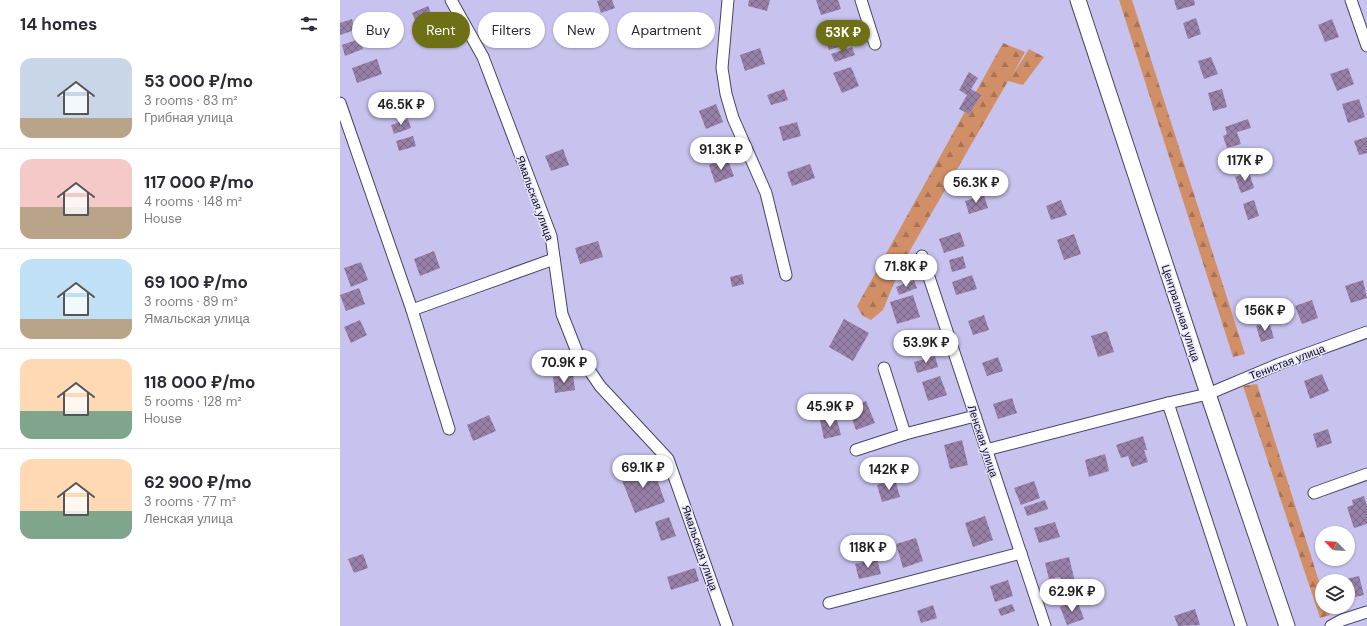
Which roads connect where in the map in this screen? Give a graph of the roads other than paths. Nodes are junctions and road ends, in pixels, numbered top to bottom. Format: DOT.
graph roads {
  1 [pos="452,0"];
  2 [pos="728,0"];
  3 [pos="861,0"];
  4 [pos="1078,0"];
  5 [pos="1351,0"];
  6 [pos="875,44"];
  7 [pos="1367,46"];
  8 [pos="340,103"];
  9 [pos="922,256"];
  10 [pos="554,259"];
  11 [pos="786,275"];
  12 [pos="412,310"];
  13 [pos="1367,332"];
  14 [pos="884,368"];
  15 [pos="1208,394"];
  16 [pos="1168,403"];
  17 [pos="975,416"];
  18 [pos="449,430"];
  19 [pos="905,434"];
  20 [pos="856,450"];
  21 [pos="986,450"];
  22 [pos="1367,474"];
  23 [pos="1314,493"];
  24 [pos="1021,553"];
  25 [pos="830,603"];
  26 [pos="1367,612"];
  27 [pos="727,626"];
  28 [pos="1045,626"];
  29 [pos="1242,626"];
  30 [pos="1287,626"];
  31 [pos="1331,626"];
  1 -- 10 [label="street, Ямальская улица"];
  2 -- 11 [label="street"];
  3 -- 6 [label="street"];
  4 -- 15 [label="main road, Центральная улица"];
  5 -- 7 [label="street"];
  8 -- 12 [label="street"];
  9 -- 17 [label="street, Ленская улица"];
  10 -- 12 [label="street"];
  10 -- 27 [label="street, Ямальская улица"];
  12 -- 18 [label="street"];
  13 -- 15 [label="street, Тенистая улица"];
  14 -- 19 [label="street"];
  15 -- 16 [label="street, Тенистая улица"];
  15 -- 30 [label="main road, Центральная улица"];
  16 -- 21 [label="street, Тенистая улица"];
  16 -- 29 [label="street"];
  17 -- 19 [label="street"];
  17 -- 21 [label="street, Ленская улица"];
  19 -- 20 [label="street"];
  21 -- 24 [label="street, Ленская улица"];
  22 -- 23 [label="street"];
  24 -- 25 [label="street"];
  24 -- 28 [label="street, Ленская улица"];
  26 -- 31 [label="street"];
}
